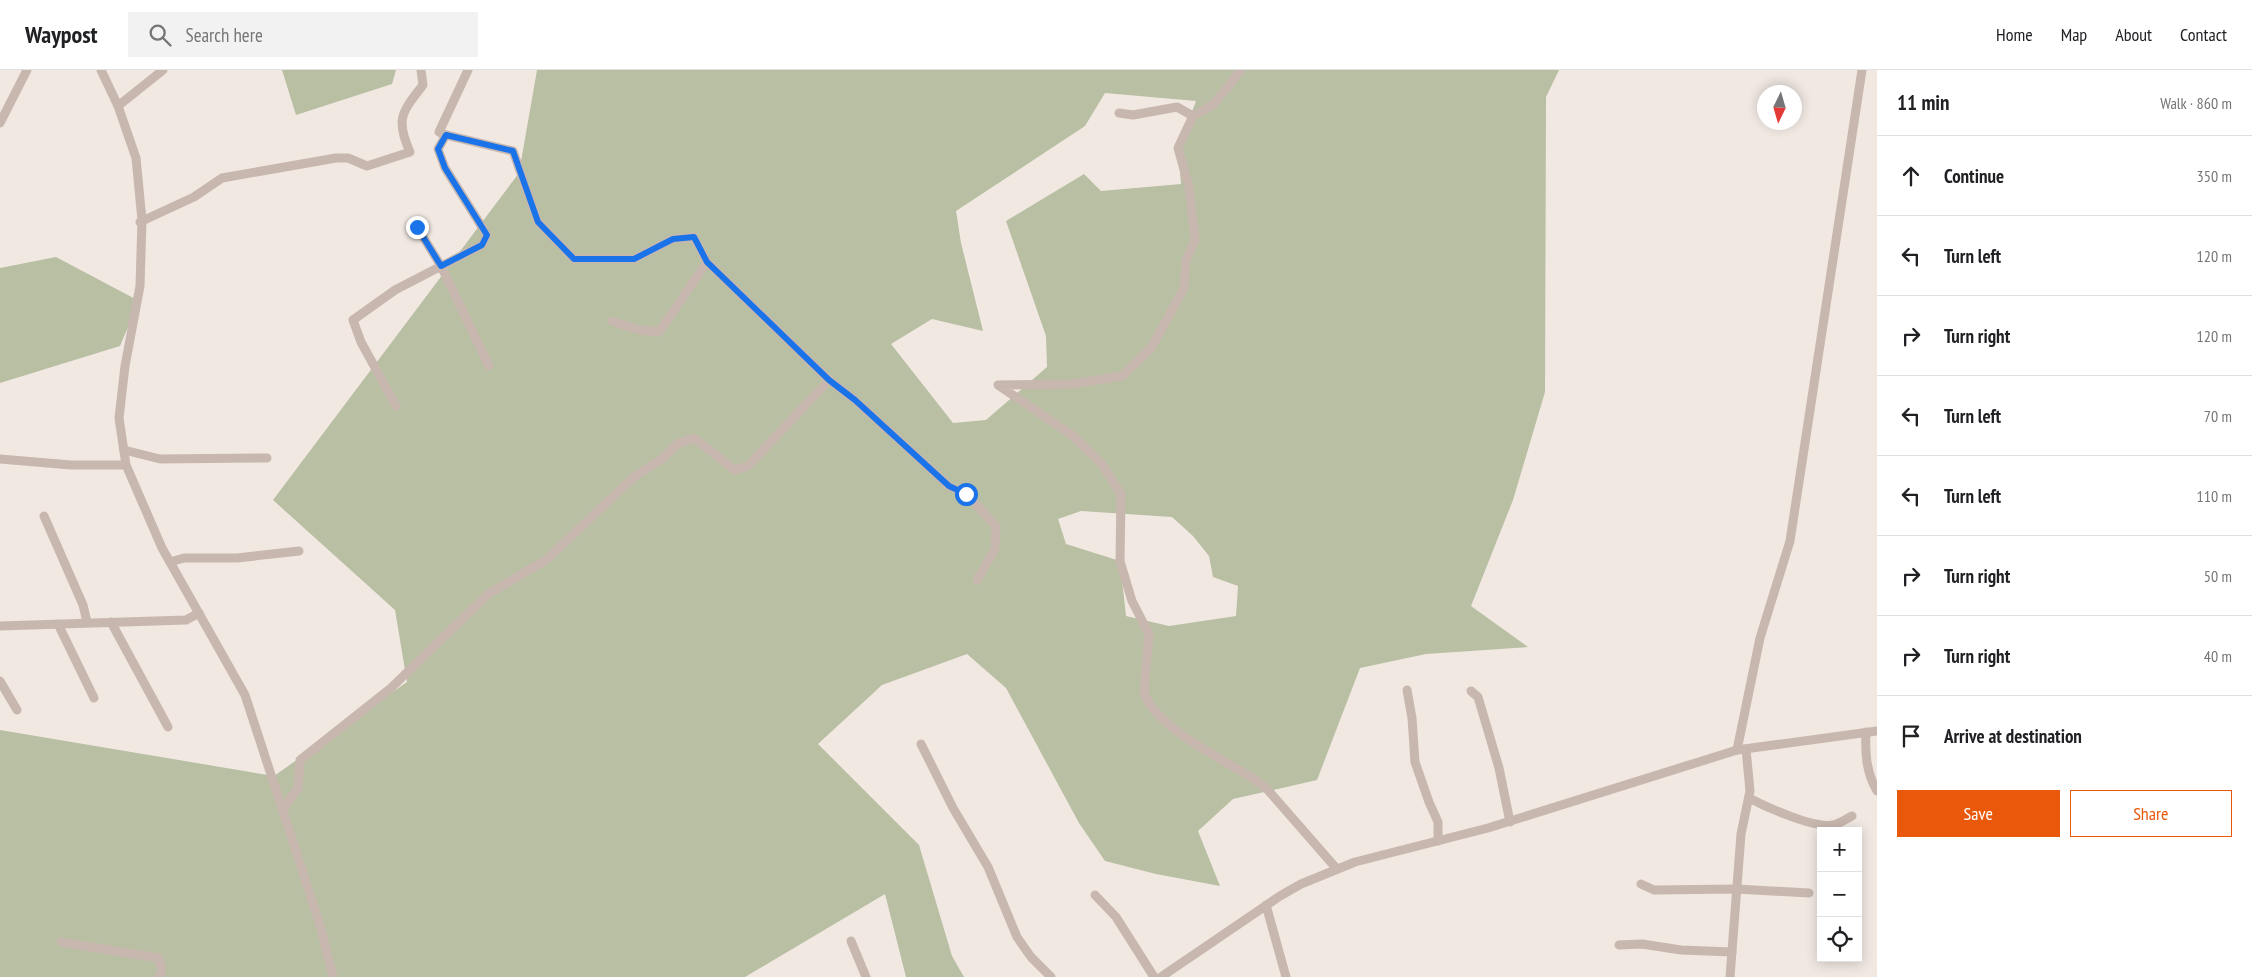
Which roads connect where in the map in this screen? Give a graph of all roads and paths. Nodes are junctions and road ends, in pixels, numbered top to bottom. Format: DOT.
graph roads {
  1 [pos="27,70"];
  2 [pos="101,70"];
  3 [pos="163,70"];
  4 [pos="421,70"];
  5 [pos="468,70"];
  6 [pos="1241,70"];
  7 [pos="1862,70"];
  8 [pos="0,101"];
  9 [pos="118,106"];
  10 [pos="8,107"];
  11 [pos="1119,113"];
  12 [pos="1193,116"];
  13 [pos="0,123"];
  14 [pos="446,135"];
  15 [pos="141,222"];
  16 [pos="417,227"];
  17 [pos="707,262"];
  18 [pos="441,266"];
  19 [pos="612,321"];
  20 [pos="489,366"];
  21 [pos="829,380"];
  22 [pos="396,406"];
  23 [pos="124,450"];
  24 [pos="267,458"];
  25 [pos="0,459"];
  26 [pos="126,465"];
  27 [pos="44,516"];
  28 [pos="300,551"];
  29 [pos="170,562"];
  30 [pos="977,580"];
  31 [pos="199,613"];
  32 [pos="86,622"];
  33 [pos="111,622"];
  34 [pos="58,624"];
  35 [pos="0,626"];
  36 [pos="0,681"];
  37 [pos="1407,690"];
  38 [pos="1471,691"];
  39 [pos="94,698"];
  40 [pos="17,710"];
  41 [pos="168,727"];
  42 [pos="1877,730"];
  43 [pos="1866,732"];
  44 [pos="921,744"];
  45 [pos="1741,750"];
  46 [pos="1877,791"];
  47 [pos="1749,798"];
  48 [pos="282,809"];
  49 [pos="1852,816"];
  50 [pos="1510,822"];
  51 [pos="1438,840"];
  52 [pos="1336,868"];
  53 [pos="1641,884"];
  54 [pos="1737,889"];
  55 [pos="1808,893"];
  56 [pos="1095,895"];
  57 [pos="1266,905"];
  58 [pos="851,941"];
  59 [pos="61,942"];
  60 [pos="1619,945"];
  61 [pos="1732,952"];
  62 [pos="159,977"];
  63 [pos="333,977"];
  64 [pos="866,977"];
  65 [pos="1051,977"];
  66 [pos="1154,977"];
  67 [pos="1161,977"];
  68 [pos="1286,977"];
  69 [pos="1730,977"];
  1 -- 10 [label="street"];
  2 -- 9 [label="street"];
  3 -- 9 [label="street"];
  4 -- 15 [label="street"];
  5 -- 14 [label="street"];
  6 -- 12 [label="street"];
  7 -- 45 [label="street"];
  8 -- 10 [label="street"];
  9 -- 15 [label="street"];
  10 -- 13 [label="street"];
  11 -- 12 [label="street"];
  12 -- 52 [label="street"];
  14 -- 17 [label="street"];
  14 -- 18 [label="street"];
  15 -- 23 [label="street"];
  16 -- 18 [label="street"];
  17 -- 19 [label="street"];
  17 -- 21 [label="street"];
  18 -- 20 [label="street"];
  18 -- 22 [label="street"];
  21 -- 30 [label="street"];
  21 -- 48 [label="street"];
  23 -- 24 [label="street"];
  23 -- 26 [label="street"];
  25 -- 26 [label="street"];
  26 -- 29 [label="street"];
  27 -- 32 [label="street"];
  28 -- 29 [label="street"];
  29 -- 31 [label="street"];
  31 -- 33 [label="street"];
  31 -- 48 [label="street"];
  32 -- 33 [label="street"];
  32 -- 34 [label="street"];
  33 -- 41 [label="street"];
  34 -- 35 [label="street"];
  34 -- 39 [label="street"];
  36 -- 40 [label="street"];
  37 -- 51 [label="street"];
  38 -- 50 [label="street"];
  42 -- 43 [label="street"];
  43 -- 45 [label="street"];
  43 -- 46 [label="street"];
  44 -- 65 [label="street"];
  45 -- 47 [label="street"];
  45 -- 50 [label="street"];
  47 -- 49 [label="street"];
  47 -- 54 [label="street"];
  48 -- 63 [label="street"];
  50 -- 51 [label="street"];
  51 -- 52 [label="street"];
  52 -- 57 [label="street"];
  53 -- 54 [label="street"];
  54 -- 55 [label="street"];
  54 -- 61 [label="street"];
  56 -- 66 [label="street"];
  57 -- 67 [label="street"];
  57 -- 68 [label="street"];
  58 -- 64 [label="street"];
  59 -- 62 [label="street"];
  60 -- 61 [label="street"];
  61 -- 69 [label="street"];
}
